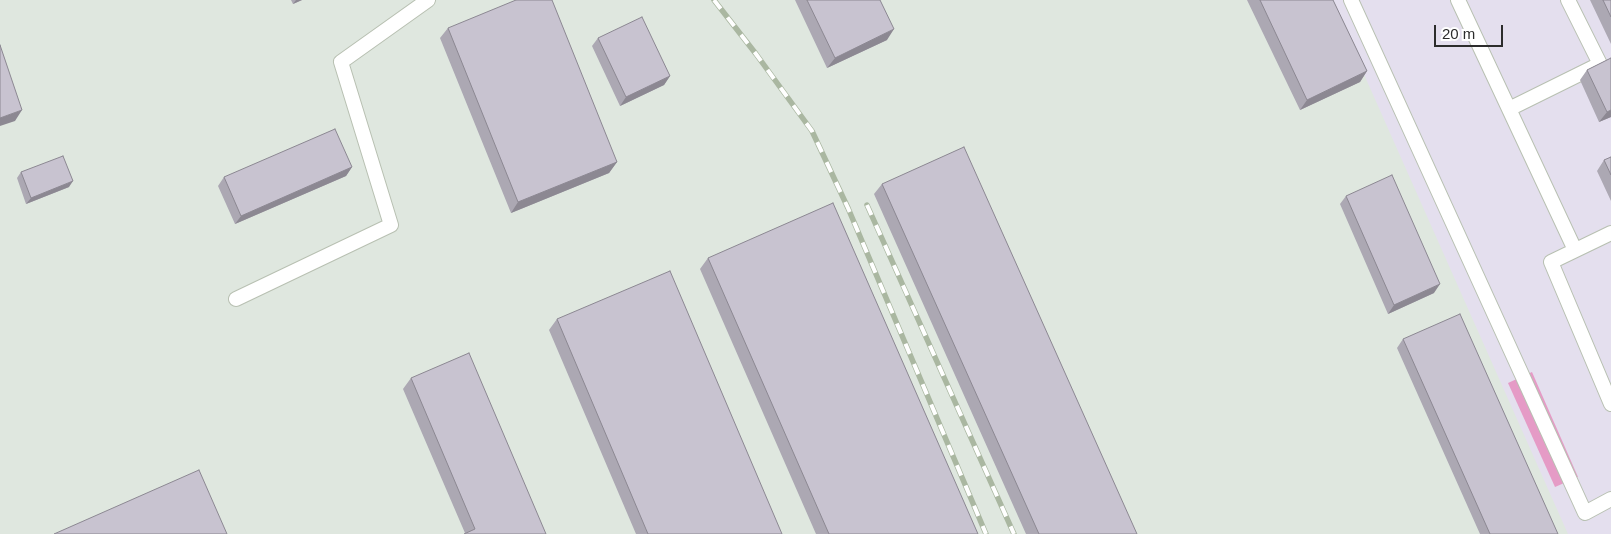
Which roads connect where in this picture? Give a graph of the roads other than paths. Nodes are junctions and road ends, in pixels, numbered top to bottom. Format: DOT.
graph roads {
  1 [pos="428,0"];
  2 [pos="1351,0"];
  3 [pos="1458,0"];
  4 [pos="1568,0"];
  5 [pos="1509,108"];
  6 [pos="1611,233"];
  7 [pos="1575,250"];
  8 [pos="236,299"];
  9 [pos="1611,404"];
  10 [pos="1611,499"];
  1 -- 8 [label="lane"];
  2 -- 10 [label="lane"];
  3 -- 5 [label="lane"];
  4 -- 5 [label="lane"];
  5 -- 7 [label="lane"];
  6 -- 7 [label="lane"];
  7 -- 9 [label="lane"];
}
